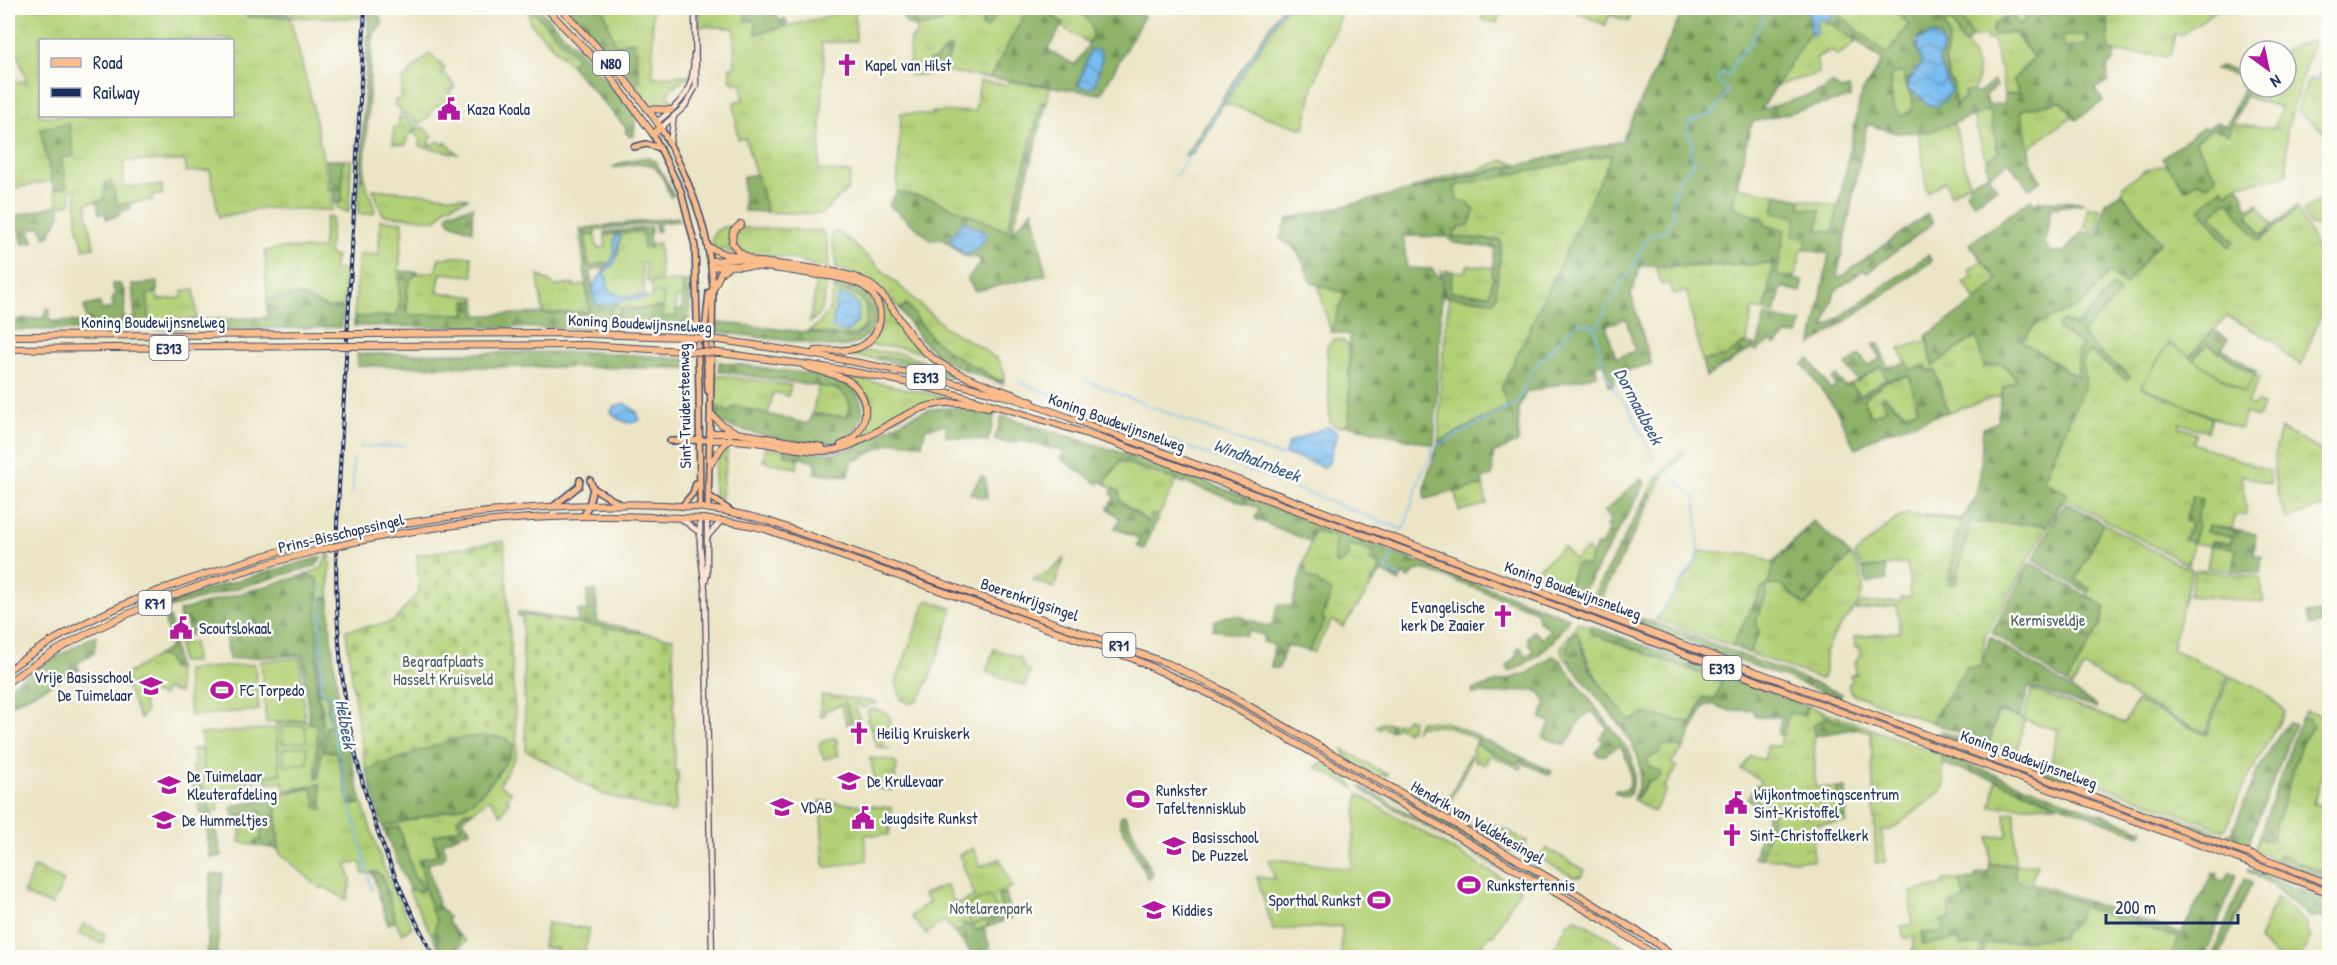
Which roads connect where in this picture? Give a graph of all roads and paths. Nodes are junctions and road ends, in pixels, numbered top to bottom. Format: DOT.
graph roads {
  1 [pos="546,8"];
  2 [pos="560,8"];
  3 [pos="694,8"];
  4 [pos="647,109"];
  5 [pos="672,113"];
  6 [pos="659,125"];
  7 [pos="649,127"];
  8 [pos="653,134"];
  9 [pos="670,143"];
  10 [pos="634,147"];
  11 [pos="662,148"];
  12 [pos="741,224"];
  13 [pos="708,247"];
  14 [pos="753,261"];
  15 [pos="711,264"];
  16 [pos="734,265"];
  17 [pos="697,266"];
  18 [pos="826,274"];
  19 [pos="836,276"];
  20 [pos="713,285"];
  21 [pos="8,336"];
  22 [pos="8,349"];
  23 [pos="809,353"];
  24 [pos="796,363"];
  25 [pos="1006,408"];
  26 [pos="1042,409"];
  27 [pos="711,414"];
  28 [pos="737,433"];
  29 [pos="710,436"];
  30 [pos="700,437"];
  31 [pos="730,439"];
  32 [pos="670,441"];
  33 [pos="710,465"];
  34 [pos="699,472"];
  35 [pos="580,480"];
  36 [pos="590,480"];
  37 [pos="594,488"];
  38 [pos="708,495"];
  39 [pos="620,504"];
  40 [pos="555,505"];
  41 [pos="589,505"];
  42 [pos="682,506"];
  43 [pos="699,507"];
  44 [pos="708,508"];
  45 [pos="732,512"];
  46 [pos="584,515"];
  47 [pos="678,518"];
  48 [pos="700,519"];
  49 [pos="707,519"];
  50 [pos="722,520"];
  51 [pos="699,532"];
  52 [pos="707,537"];
  53 [pos="705,584"];
  54 [pos="8,670"];
  55 [pos="8,682"];
  56 [pos="1327,751"];
  57 [pos="1320,758"];
  58 [pos="2330,884"];
  59 [pos="2330,893"];
  60 [pos="712,957"];
  61 [pos="1660,957"];
  62 [pos="1674,957"];
  1 -- 7 [label="highway, N80"];
  2 -- 4 [label="highway, N80"];
  3 -- 5 [label="main road"];
  4 -- 5 [label="highway"];
  4 -- 6 [label="highway, N80"];
  5 -- 6 [label="main road"];
  5 -- 9 [label="main road"];
  6 -- 7 [label="highway"];
  6 -- 8 [label="highway"];
  6 -- 9 [label="main road, Sint-Truidersteenweg / N80"];
  7 -- 8 [label="highway, Sint-Truidersteenweg / N80"];
  8 -- 11 [label="main road, Sint-Truidersteenweg / N80"];
  9 -- 13 [label="main road, Sint-Truidersteenweg / N80"];
  10 -- 11 [label="main road"];
  11 -- 17 [label="main road, Sint-Truidersteenweg / N80"];
  12 -- 14 [label="highway"];
  13 -- 14 [label="highway"];
  13 -- 15 [label="main road, Sint-Truidersteenweg / N80"];
  14 -- 15 [label="highway"];
  14 -- 18 [label="highway"];
  15 -- 16 [label="highway"];
  15 -- 17 [label="main road"];
  15 -- 20 [label="main road, Sint-Truidersteenweg / N80"];
  16 -- 18 [label="highway"];
  16 -- 20 [label="highway"];
  17 -- 30 [label="main road, Sint-Truidersteenweg / N80"];
  18 -- 19 [label="highway"];
  19 -- 23 [label="highway"];
  19 -- 26 [label="highway"];
  20 -- 27 [label="main road, Sint-Truidersteenweg / N80"];
  21 -- 23 [label="highway, Koning Boudewijnsnelweg / E313, bridge"];
  22 -- 24 [label="highway, Koning Boudewijnsnelweg / E313, bridge"];
  23 -- 26 [label="highway, Koning Boudewijnsnelweg / E313"];
  24 -- 25 [label="highway, Koning Boudewijnsnelweg / E313"];
  24 -- 28 [label="highway"];
  25 -- 31 [label="highway"];
  25 -- 59 [label="highway, Koning Boudewijnsnelweg / E313"];
  26 -- 58 [label="highway, Koning Boudewijnsnelweg / E313"];
  27 -- 28 [label="highway"];
  27 -- 29 [label="main road, Sint-Truidersteenweg / N80"];
  28 -- 29 [label="highway"];
  29 -- 30 [label="main road"];
  29 -- 31 [label="highway"];
  29 -- 33 [label="main road, Sint-Truidersteenweg / N80"];
  30 -- 32 [label="main road"];
  30 -- 34 [label="main road, Sint-Truidersteenweg / N80"];
  31 -- 33 [label="highway"];
  33 -- 38 [label="main road, Sint-Truidersteenweg / N80"];
  34 -- 42 [label="main road"];
  34 -- 43 [label="main road, Sint-Truidersteenweg / N80"];
  35 -- 40 [label="main road"];
  36 -- 37 [label="main road"];
  37 -- 39 [label="main road"];
  37 -- 41 [label="main road"];
  38 -- 44 [label="main road, Sint-Truidersteenweg / N80"];
  38 -- 45 [label="main road"];
  39 -- 41 [label="highway, Prins-Bisschopssingel / R71"];
  39 -- 42 [label="highway, Prins-Bisschopssingel / R71"];
  40 -- 41 [label="highway, Prins-Bisschopssingel / R71"];
  40 -- 54 [label="highway, Prins-Bisschopssingel / R71, bridge"];
  41 -- 46 [label="main road"];
  42 -- 43 [label="highway, Prins-Bisschopssingel / R71"];
  43 -- 44 [label="highway, Prins-Bisschopssingel / R71"];
  43 -- 48 [label="highway, N80"];
  44 -- 45 [label="highway, Boerenkrijgsingel / R71"];
  44 -- 49 [label="highway, Sint-Truidersteenweg / N80"];
  45 -- 56 [label="highway, Boerenkrijgsingel / R71"];
  46 -- 47 [label="highway, Prins-Bisschopssingel / R71"];
  46 -- 55 [label="highway, Prins-Bisschopssingel / R71, bridge"];
  47 -- 48 [label="highway, Prins-Bisschopssingel / R71"];
  47 -- 51 [label="main road"];
  48 -- 49 [label="highway, Prins-Bisschopssingel / R71"];
  48 -- 51 [label="main road, Sint-Truidersteenweg"];
  49 -- 50 [label="highway, Boerenkrijgsingel / R71"];
  49 -- 52 [label="main road, Sint-Truidersteenweg"];
  50 -- 52 [label="main road"];
  50 -- 57 [label="highway, Boerenkrijgsingel / R71"];
  51 -- 53 [label="main road, Sint-Truidersteenweg"];
  52 -- 53 [label="main road, Sint-Truidersteenweg"];
  53 -- 60 [label="main road, Sint-Truidersteenweg"];
  56 -- 62 [label="highway, Hendrik van Veldekesingel / R71"];
  57 -- 61 [label="highway, Hendrik van Veldekesingel / R71"];
}
